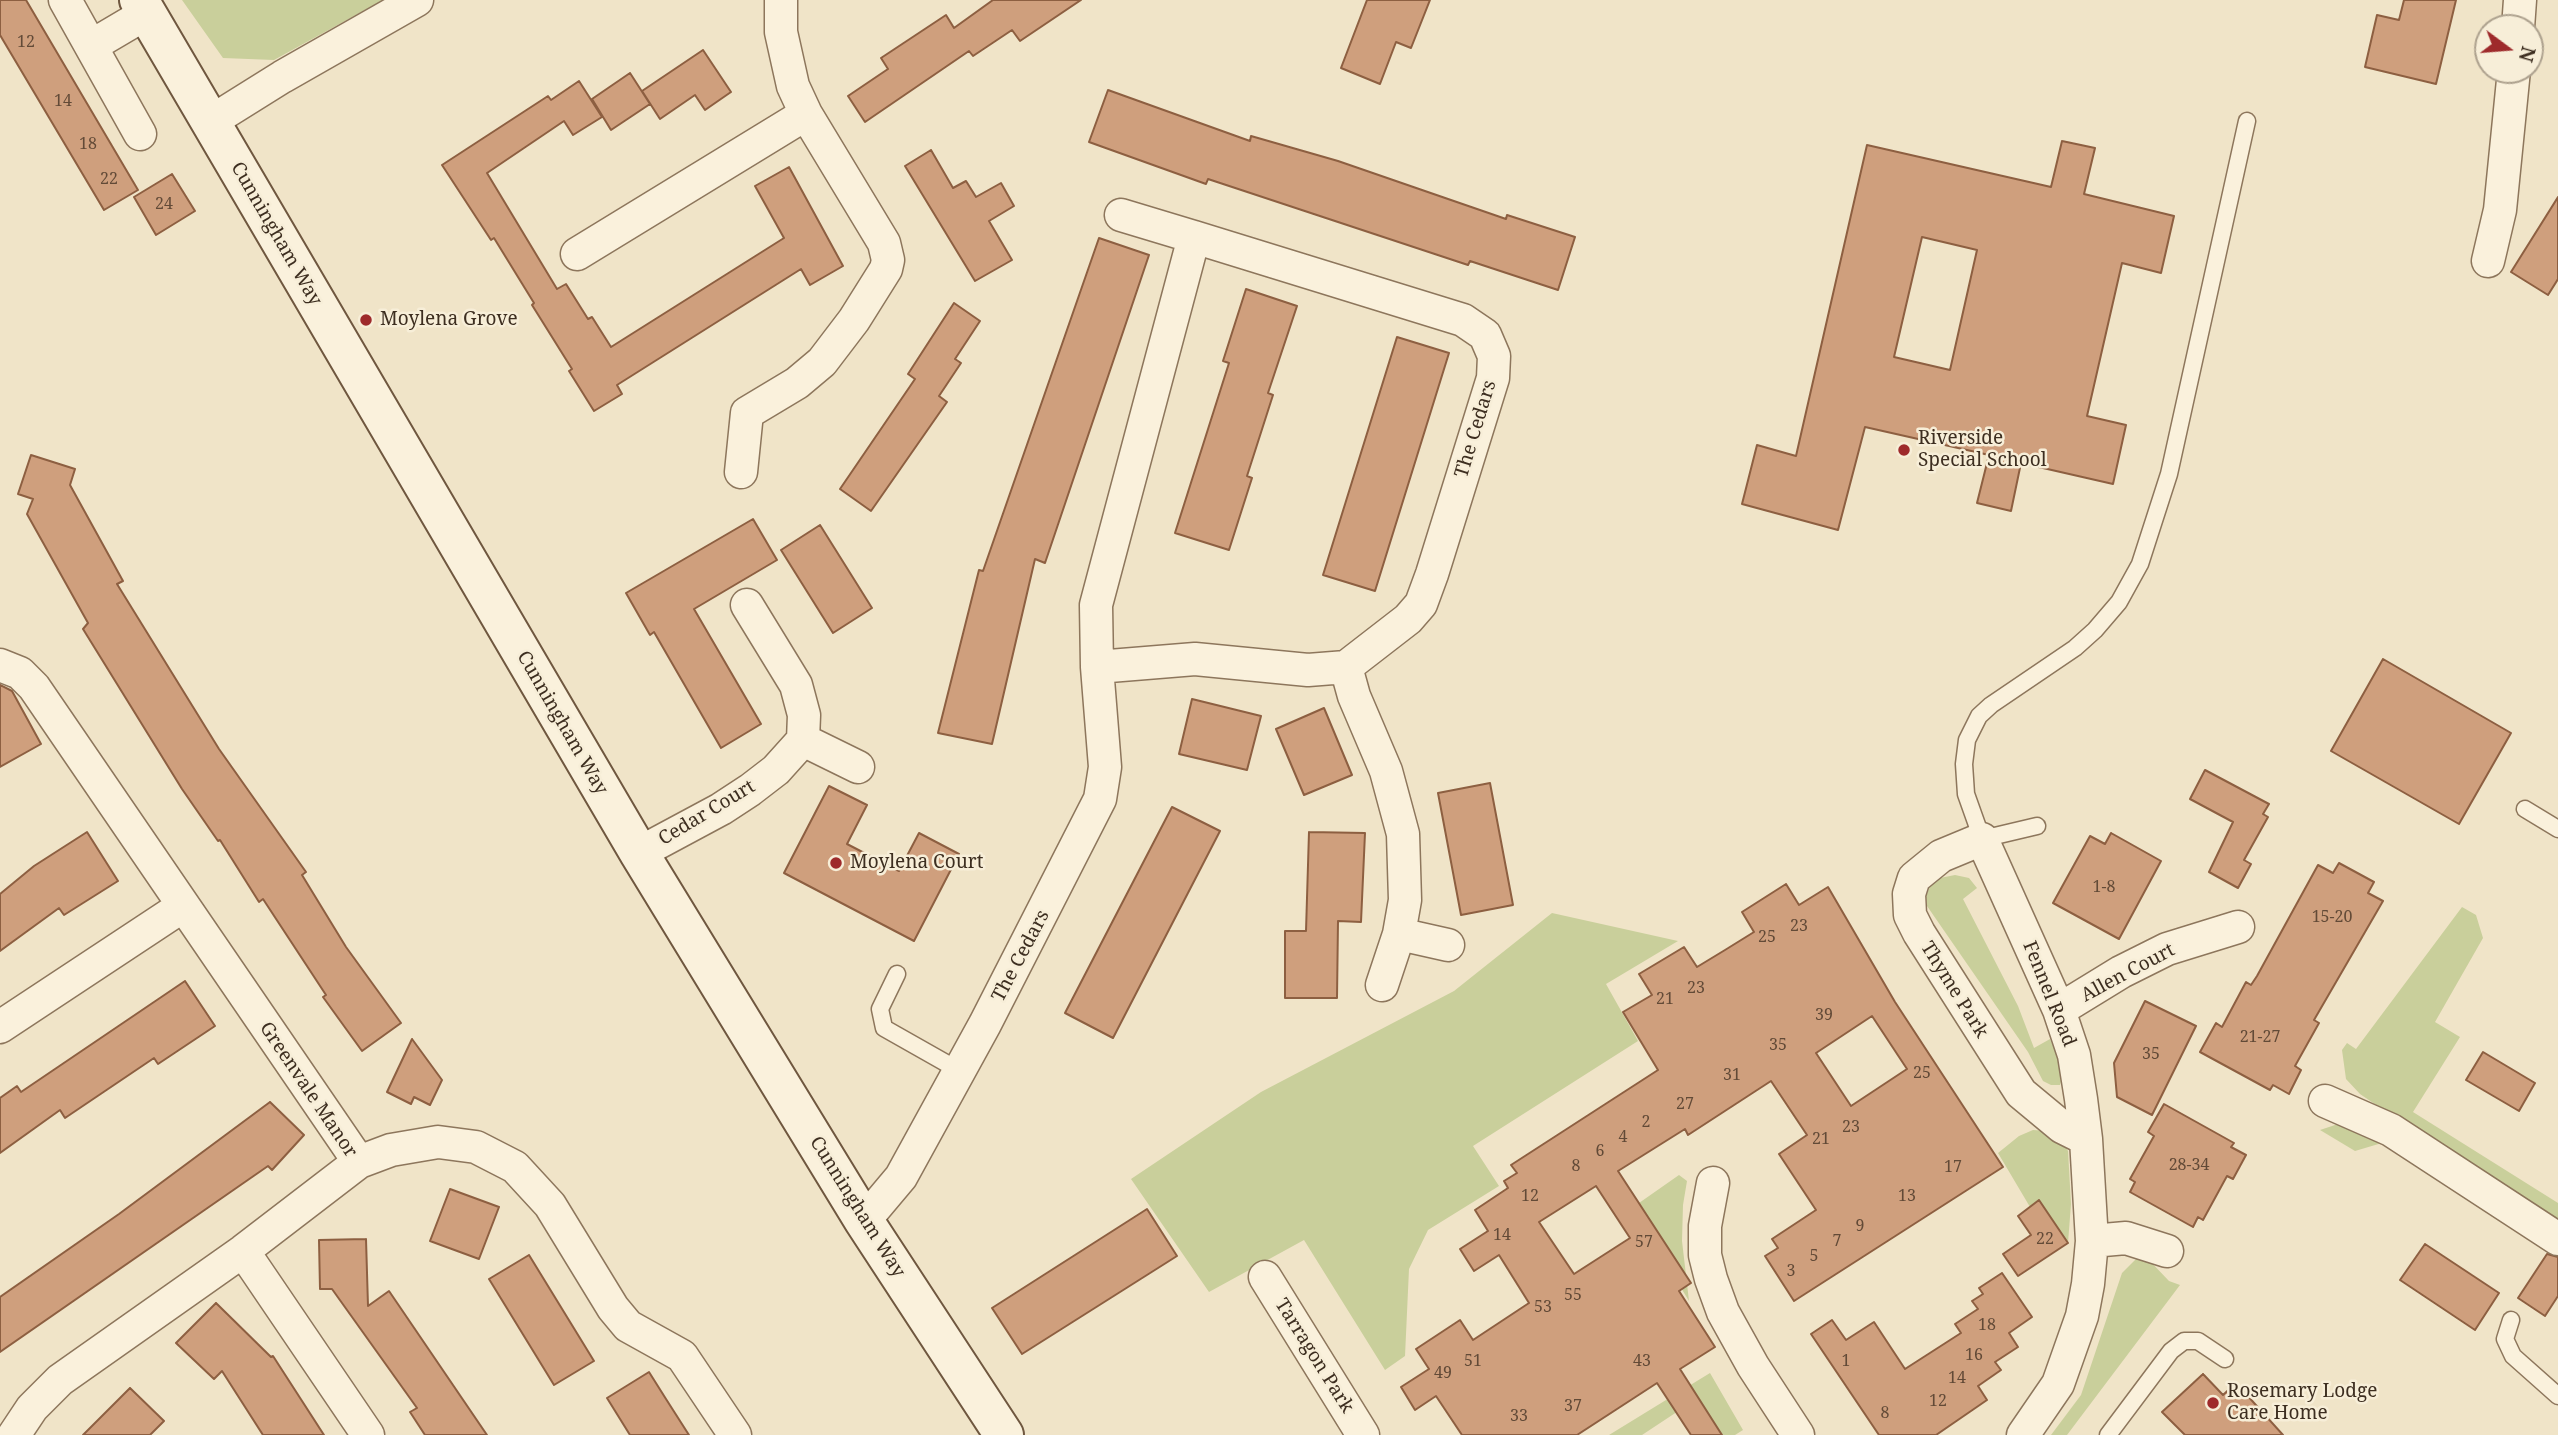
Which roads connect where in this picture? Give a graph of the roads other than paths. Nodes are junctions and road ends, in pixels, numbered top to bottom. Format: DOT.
graph roads {
  1 [pos="65,0"];
  2 [pos="417,0"];
  3 [pos="781,0"];
  4 [pos="143,6"];
  5 [pos="91,46"];
  6 [pos="2513,84"];
  7 [pos="806,114"];
  8 [pos="2247,121"];
  9 [pos="210,122"];
  10 [pos="140,134"];
  11 [pos="1121,215"];
  12 [pos="1194,237"];
  13 [pos="578,254"];
  14 [pos="2488,261"];
  15 [pos="741,472"];
  16 [pos="747,605"];
  17 [pos="0,665"];
  18 [pos="1097,667"];
  19 [pos="1346,667"];
  20 [pos="803,740"];
  21 [pos="858,767"];
  22 [pos="2525,809"];
  23 [pos="2037,826"];
  24 [pos="2558,829"];
  25 [pos="1982,839"];
  26 [pos="639,853"];
  27 [pos="183,906"];
  28 [pos="2238,927"];
  29 [pos="1399,934"];
  30 [pos="1448,945"];
  31 [pos="897,974"];
  32 [pos="1382,985"];
  33 [pos="2059,1010"];
  34 [pos="0,1027"];
  35 [pos="960,1071"];
  36 [pos="2325,1101"];
  37 [pos="2087,1139"];
  38 [pos="359,1162"];
  39 [pos="1713,1183"];
  40 [pos="864,1221"];
  41 [pos="2558,1239"];
  42 [pos="2092,1241"];
  43 [pos="243,1251"];
  44 [pos="2167,1251"];
  45 [pos="1265,1277"];
  46 [pos="2511,1320"];
  47 [pos="2225,1359"];
  48 [pos="2558,1396"];
  49 [pos="14,1435"];
  50 [pos="368,1435"];
  51 [pos="735,1435"];
  52 [pos="1004,1435"];
  53 [pos="1363,1435"];
  54 [pos="1798,1435"];
  55 [pos="2023,1435"];
  56 [pos="2108,1435"];
  1 -- 5 [label="street"];
  2 -- 9 [label="street"];
  3 -- 7 [label="street"];
  4 -- 5 [label="street"];
  4 -- 9 [label="street, Cunningham Way"];
  5 -- 10 [label="street"];
  6 -- 14 [label="street"];
  7 -- 13 [label="street"];
  7 -- 15 [label="street"];
  8 -- 25 [label="lane"];
  9 -- 26 [label="street, Cunningham Way"];
  11 -- 12 [label="street, The Cedars"];
  12 -- 18 [label="street, The Cedars"];
  12 -- 19 [label="street, The Cedars"];
  16 -- 20 [label="street"];
  17 -- 27 [label="street, Greenvale Manor"];
  18 -- 19 [label="street"];
  18 -- 35 [label="street, The Cedars"];
  19 -- 29 [label="street"];
  20 -- 21 [label="street"];
  20 -- 26 [label="street, Cedar Court"];
  22 -- 24 [label="lane"];
  23 -- 25 [label="lane"];
  25 -- 33 [label="street, Fennel Road"];
  25 -- 37 [label="street, Thyme Park"];
  26 -- 40 [label="street, Cunningham Way"];
  27 -- 34 [label="street"];
  27 -- 38 [label="street, Greenvale Manor"];
  28 -- 33 [label="street, Allen Court"];
  29 -- 30 [label="street"];
  29 -- 32 [label="street"];
  31 -- 35 [label="lane"];
  33 -- 37 [label="street, Fennel Road"];
  35 -- 40 [label="street, The Cedars"];
  36 -- 41 [label="street"];
  37 -- 42 [label="street, Fennel Road"];
  38 -- 43 [label="street, Greenvale Manor"];
  38 -- 51 [label="street"];
  39 -- 54 [label="street"];
  40 -- 52 [label="street, Cunningham Way"];
  42 -- 44 [label="street"];
  42 -- 55 [label="street, Fennel Road"];
  43 -- 49 [label="street, Greenvale Manor"];
  43 -- 50 [label="street"];
  45 -- 53 [label="street, Tarragon Park"];
  46 -- 48 [label="lane"];
  47 -- 56 [label="lane"];
}
